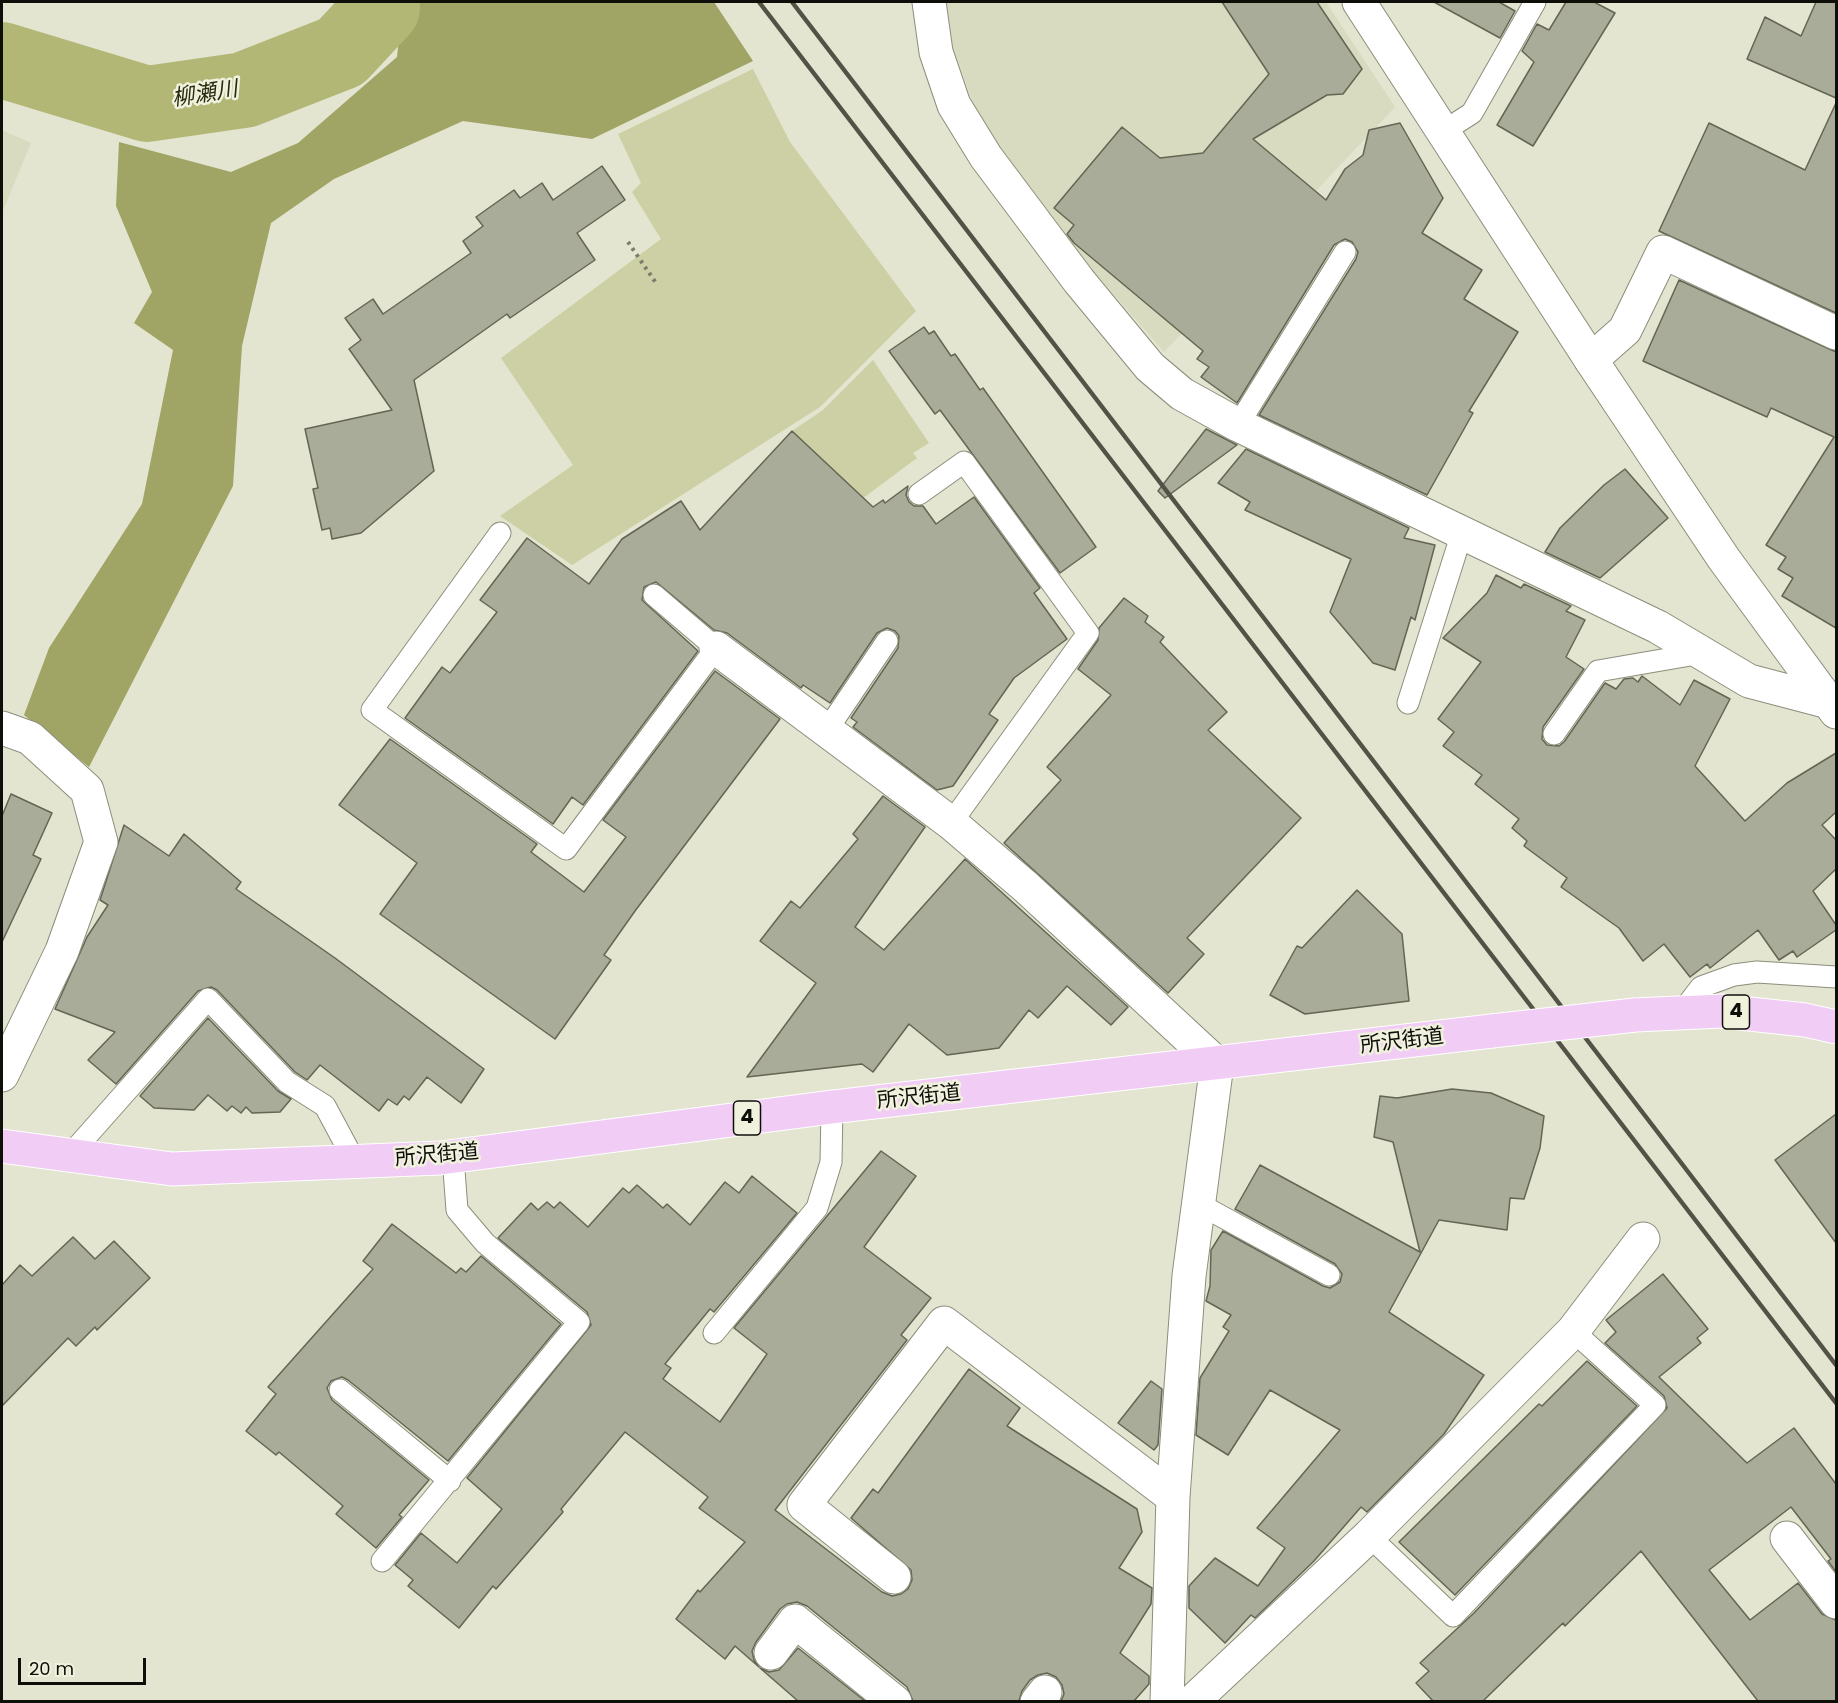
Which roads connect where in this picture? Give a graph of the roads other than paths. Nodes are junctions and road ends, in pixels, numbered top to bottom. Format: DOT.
graph roads {
  1 [pos="929,2"];
  2 [pos="1359,2"];
  3 [pos="1535,2"];
  4 [pos="1444,131"];
  5 [pos="1345,252"];
  6 [pos="1836,333"];
  7 [pos="1591,360"];
  8 [pos="1238,425"];
  9 [pos="919,494"];
  10 [pos="500,533"];
  11 [pos="1462,533"];
  12 [pos="654,595"];
  13 [pos="887,640"];
  14 [pos="716,648"];
  15 [pos="1702,653"];
  16 [pos="1408,703"];
  17 [pos="1833,707"];
  18 [pos="2,728"];
  19 [pos="826,730"];
  20 [pos="1554,734"];
  21 [pos="951,823"];
  22 [pos="1836,977"];
  23 [pos="1681,1013"];
  24 [pos="1836,1027"];
  25 [pos="1217,1064"];
  26 [pos="2,1075"];
  27 [pos="832,1107"];
  28 [pos="2,1146"];
  29 [pos="69,1156"];
  30 [pos="453,1157"];
  31 [pos="356,1162"];
  32 [pos="1197,1203"];
  33 [pos="1643,1239"];
  34 [pos="1329,1275"];
  35 [pos="1573,1331"];
  36 [pos="714,1333"];
  37 [pos="340,1390"];
  38 [pos="450,1481"];
  39 [pos="1173,1497"];
  40 [pos="1369,1536"];
  41 [pos="1787,1538"];
  42 [pos="382,1562"];
  43 [pos="894,1577"];
  44 [pos="1836,1602"];
  45 [pos="771,1653"];
  46 [pos="895,1701"];
  47 [pos="1167,1701"];
  48 [pos="1192,1701"];
  1 -- 8 [label="street"];
  2 -- 4 [label="street"];
  3 -- 4 [label="lane"];
  4 -- 7 [label="street"];
  5 -- 8 [label="lane"];
  6 -- 7 [label="street"];
  7 -- 17 [label="street"];
  8 -- 11 [label="street"];
  9 -- 21 [label="lane"];
  10 -- 14 [label="lane"];
  11 -- 15 [label="street"];
  11 -- 16 [label="lane"];
  12 -- 14 [label="lane"];
  13 -- 19 [label="lane"];
  14 -- 19 [label="street"];
  15 -- 17 [label="street"];
  15 -- 20 [label="lane"];
  18 -- 26 [label="street"];
  19 -- 21 [label="street"];
  21 -- 25 [label="street"];
  22 -- 23 [label="lane"];
  23 -- 24 [label="main road, 所沢街道 / 4"];
  23 -- 25 [label="main road, 所沢街道 / 4, bridge"];
  25 -- 27 [label="main road, 所沢街道 / 4"];
  25 -- 32 [label="street"];
  27 -- 30 [label="main road, 所沢街道 / 4"];
  27 -- 36 [label="lane"];
  28 -- 29 [label="main road, 所沢街道 / 4"];
  29 -- 31 [label="main road, 所沢街道 / 4"];
  29 -- 31 [label="lane"];
  30 -- 31 [label="main road, 所沢街道 / 4"];
  30 -- 38 [label="lane"];
  32 -- 34 [label="lane"];
  32 -- 39 [label="street"];
  33 -- 35 [label="street"];
  35 -- 40 [label="street"];
  35 -- 40 [label="lane"];
  37 -- 38 [label="lane"];
  38 -- 42 [label="lane"];
  39 -- 43 [label="street"];
  39 -- 47 [label="street"];
  40 -- 48 [label="street"];
  41 -- 44 [label="street"];
  45 -- 46 [label="street"];
}
